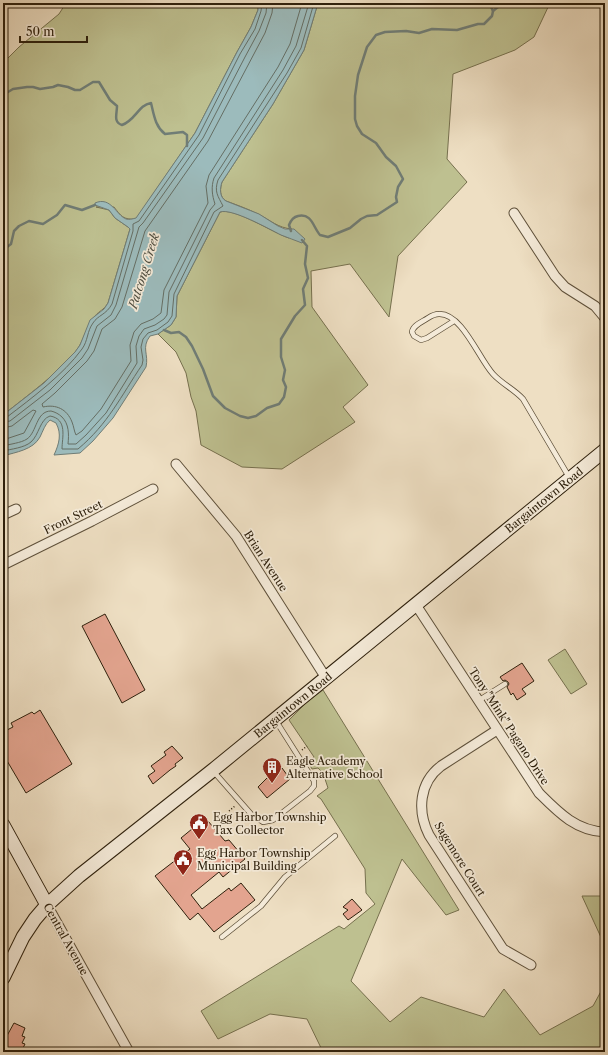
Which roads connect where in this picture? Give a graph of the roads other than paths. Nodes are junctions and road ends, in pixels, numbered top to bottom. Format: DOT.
graph roads {
  1 [pos="514,213"];
  2 [pos="605,318"];
  3 [pos="454,321"];
  4 [pos="605,450"];
  5 [pos="176,464"];
  6 [pos="570,479"];
  7 [pos="153,489"];
  8 [pos="16,509"];
  9 [pos="3,515"];
  10 [pos="3,565"];
  11 [pos="416,605"];
  12 [pos="326,678"];
  13 [pos="505,684"];
  14 [pos="478,701"];
  15 [pos="275,720"];
  16 [pos="497,730"];
  17 [pos="213,770"];
  18 [pos="3,825"];
  19 [pos="605,832"];
  20 [pos="335,836"];
  21 [pos="46,905"];
  22 [pos="222,937"];
  23 [pos="531,965"];
  24 [pos="3,978"];
  25 [pos="129,1052"];
  1 -- 2 [label="street"];
  3 -- 3 [label="lane"];
  3 -- 6 [label="lane"];
  4 -- 6 [label="main road, Bargaintown Road"];
  5 -- 12 [label="street, Brian Avenue"];
  6 -- 11 [label="main road, Bargaintown Road"];
  7 -- 10 [label="street, Front Street"];
  8 -- 9 [label="street"];
  11 -- 12 [label="main road, Bargaintown Road"];
  11 -- 14 [label="street, Tony \"Mink\" Pagano Drive"];
  12 -- 15 [label="main road, Bargaintown Road"];
  13 -- 14 [label="lane"];
  14 -- 16 [label="street, Tony \"Mink\" Pagano Drive"];
  15 -- 17 [label="main road, Bargaintown Road"];
  15 -- 17 [label="lane"];
  16 -- 19 [label="street, Tony \"Mink\" Pagano Drive"];
  16 -- 23 [label="street, Sagemore Court"];
  17 -- 21 [label="main road, Bargaintown Road"];
  18 -- 21 [label="main road, Central Avenue"];
  20 -- 22 [label="lane"];
  21 -- 24 [label="main road, Bargaintown Road"];
  21 -- 25 [label="street, Central Avenue"];
}
